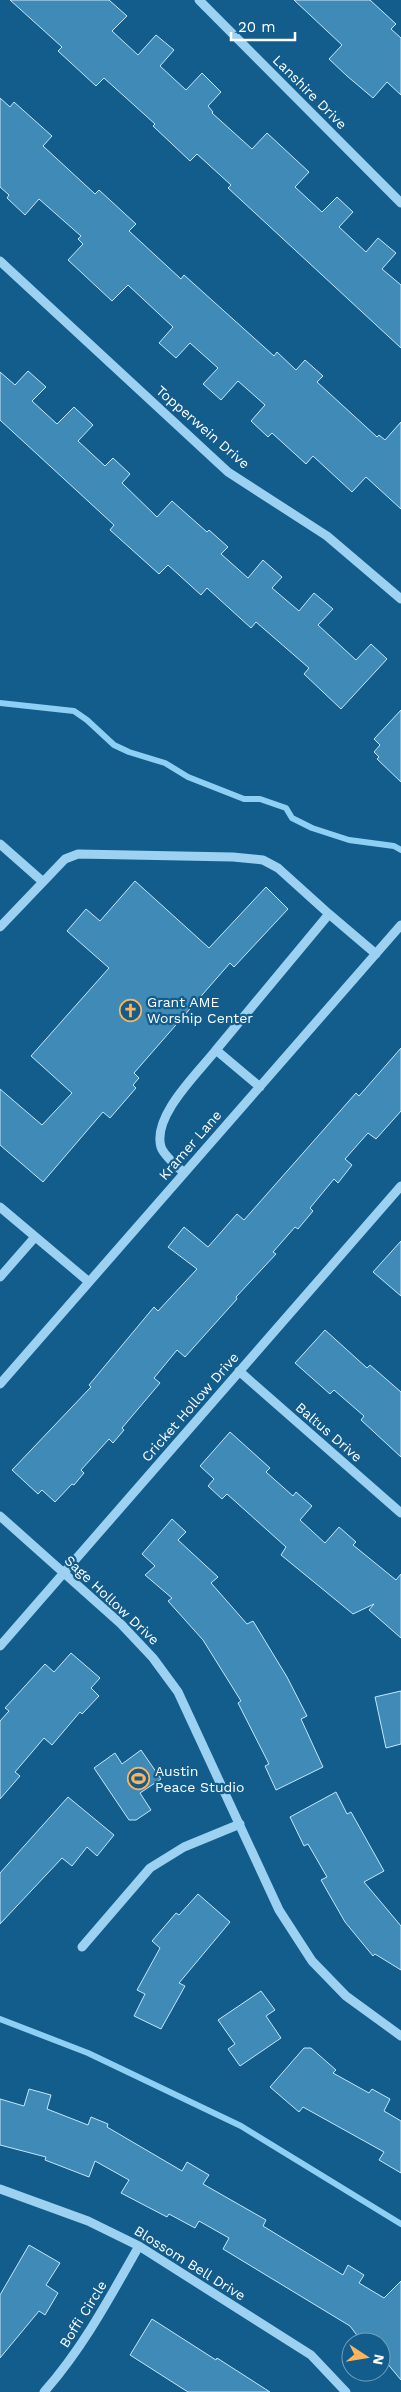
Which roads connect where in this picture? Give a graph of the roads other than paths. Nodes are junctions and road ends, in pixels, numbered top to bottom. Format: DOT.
graph roads {
  1 [pos="199,0"];
  2 [pos="401,203"];
  3 [pos="0,261"];
  4 [pos="401,599"];
  5 [pos="0,844"];
  6 [pos="42,881"];
  7 [pos="329,914"];
  8 [pos="401,924"];
  9 [pos="0,927"];
  10 [pos="376,954"];
  11 [pos="216,1050"];
  12 [pos="260,1087"];
  13 [pos="184,1173"];
  14 [pos="401,1186"];
  15 [pos="0,1207"];
  16 [pos="35,1237"];
  17 [pos="0,1277"];
  18 [pos="89,1282"];
  19 [pos="239,1371"];
  20 [pos="0,1384"];
  21 [pos="401,1513"];
  22 [pos="0,1516"];
  23 [pos="64,1573"];
  24 [pos="0,1646"];
  25 [pos="240,1824"];
  26 [pos="82,1947"];
  27 [pos="401,2036"];
  28 [pos="0,2189"];
  29 [pos="139,2246"];
  30 [pos="44,2392"];
  31 [pos="346,2392"];
  1 -- 2 [label="street, Lanshire Drive"];
  3 -- 4 [label="street, Topperwein Drive"];
  5 -- 6 [label="street"];
  6 -- 7 [label="street"];
  6 -- 9 [label="street"];
  7 -- 10 [label="street"];
  7 -- 11 [label="street"];
  8 -- 10 [label="street, Kramer Lane"];
  10 -- 12 [label="street, Kramer Lane"];
  11 -- 12 [label="street"];
  11 -- 13 [label="street"];
  12 -- 13 [label="street, Kramer Lane"];
  13 -- 18 [label="street, Kramer Lane"];
  14 -- 19 [label="street, Cricket Hollow Drive"];
  15 -- 16 [label="street"];
  16 -- 17 [label="street"];
  16 -- 18 [label="street"];
  18 -- 20 [label="street, Kramer Lane"];
  19 -- 21 [label="street, Baltus Drive"];
  19 -- 23 [label="street, Cricket Hollow Drive"];
  22 -- 23 [label="street, Sage Hollow Drive"];
  23 -- 24 [label="street, Cricket Hollow Drive"];
  23 -- 25 [label="street, Sage Hollow Drive"];
  25 -- 26 [label="street"];
  25 -- 27 [label="street, Sage Hollow Drive"];
  28 -- 29 [label="street, Blossom Bell Drive"];
  29 -- 30 [label="street, Boffi Circle"];
  29 -- 31 [label="street, Blossom Bell Drive"];
}
